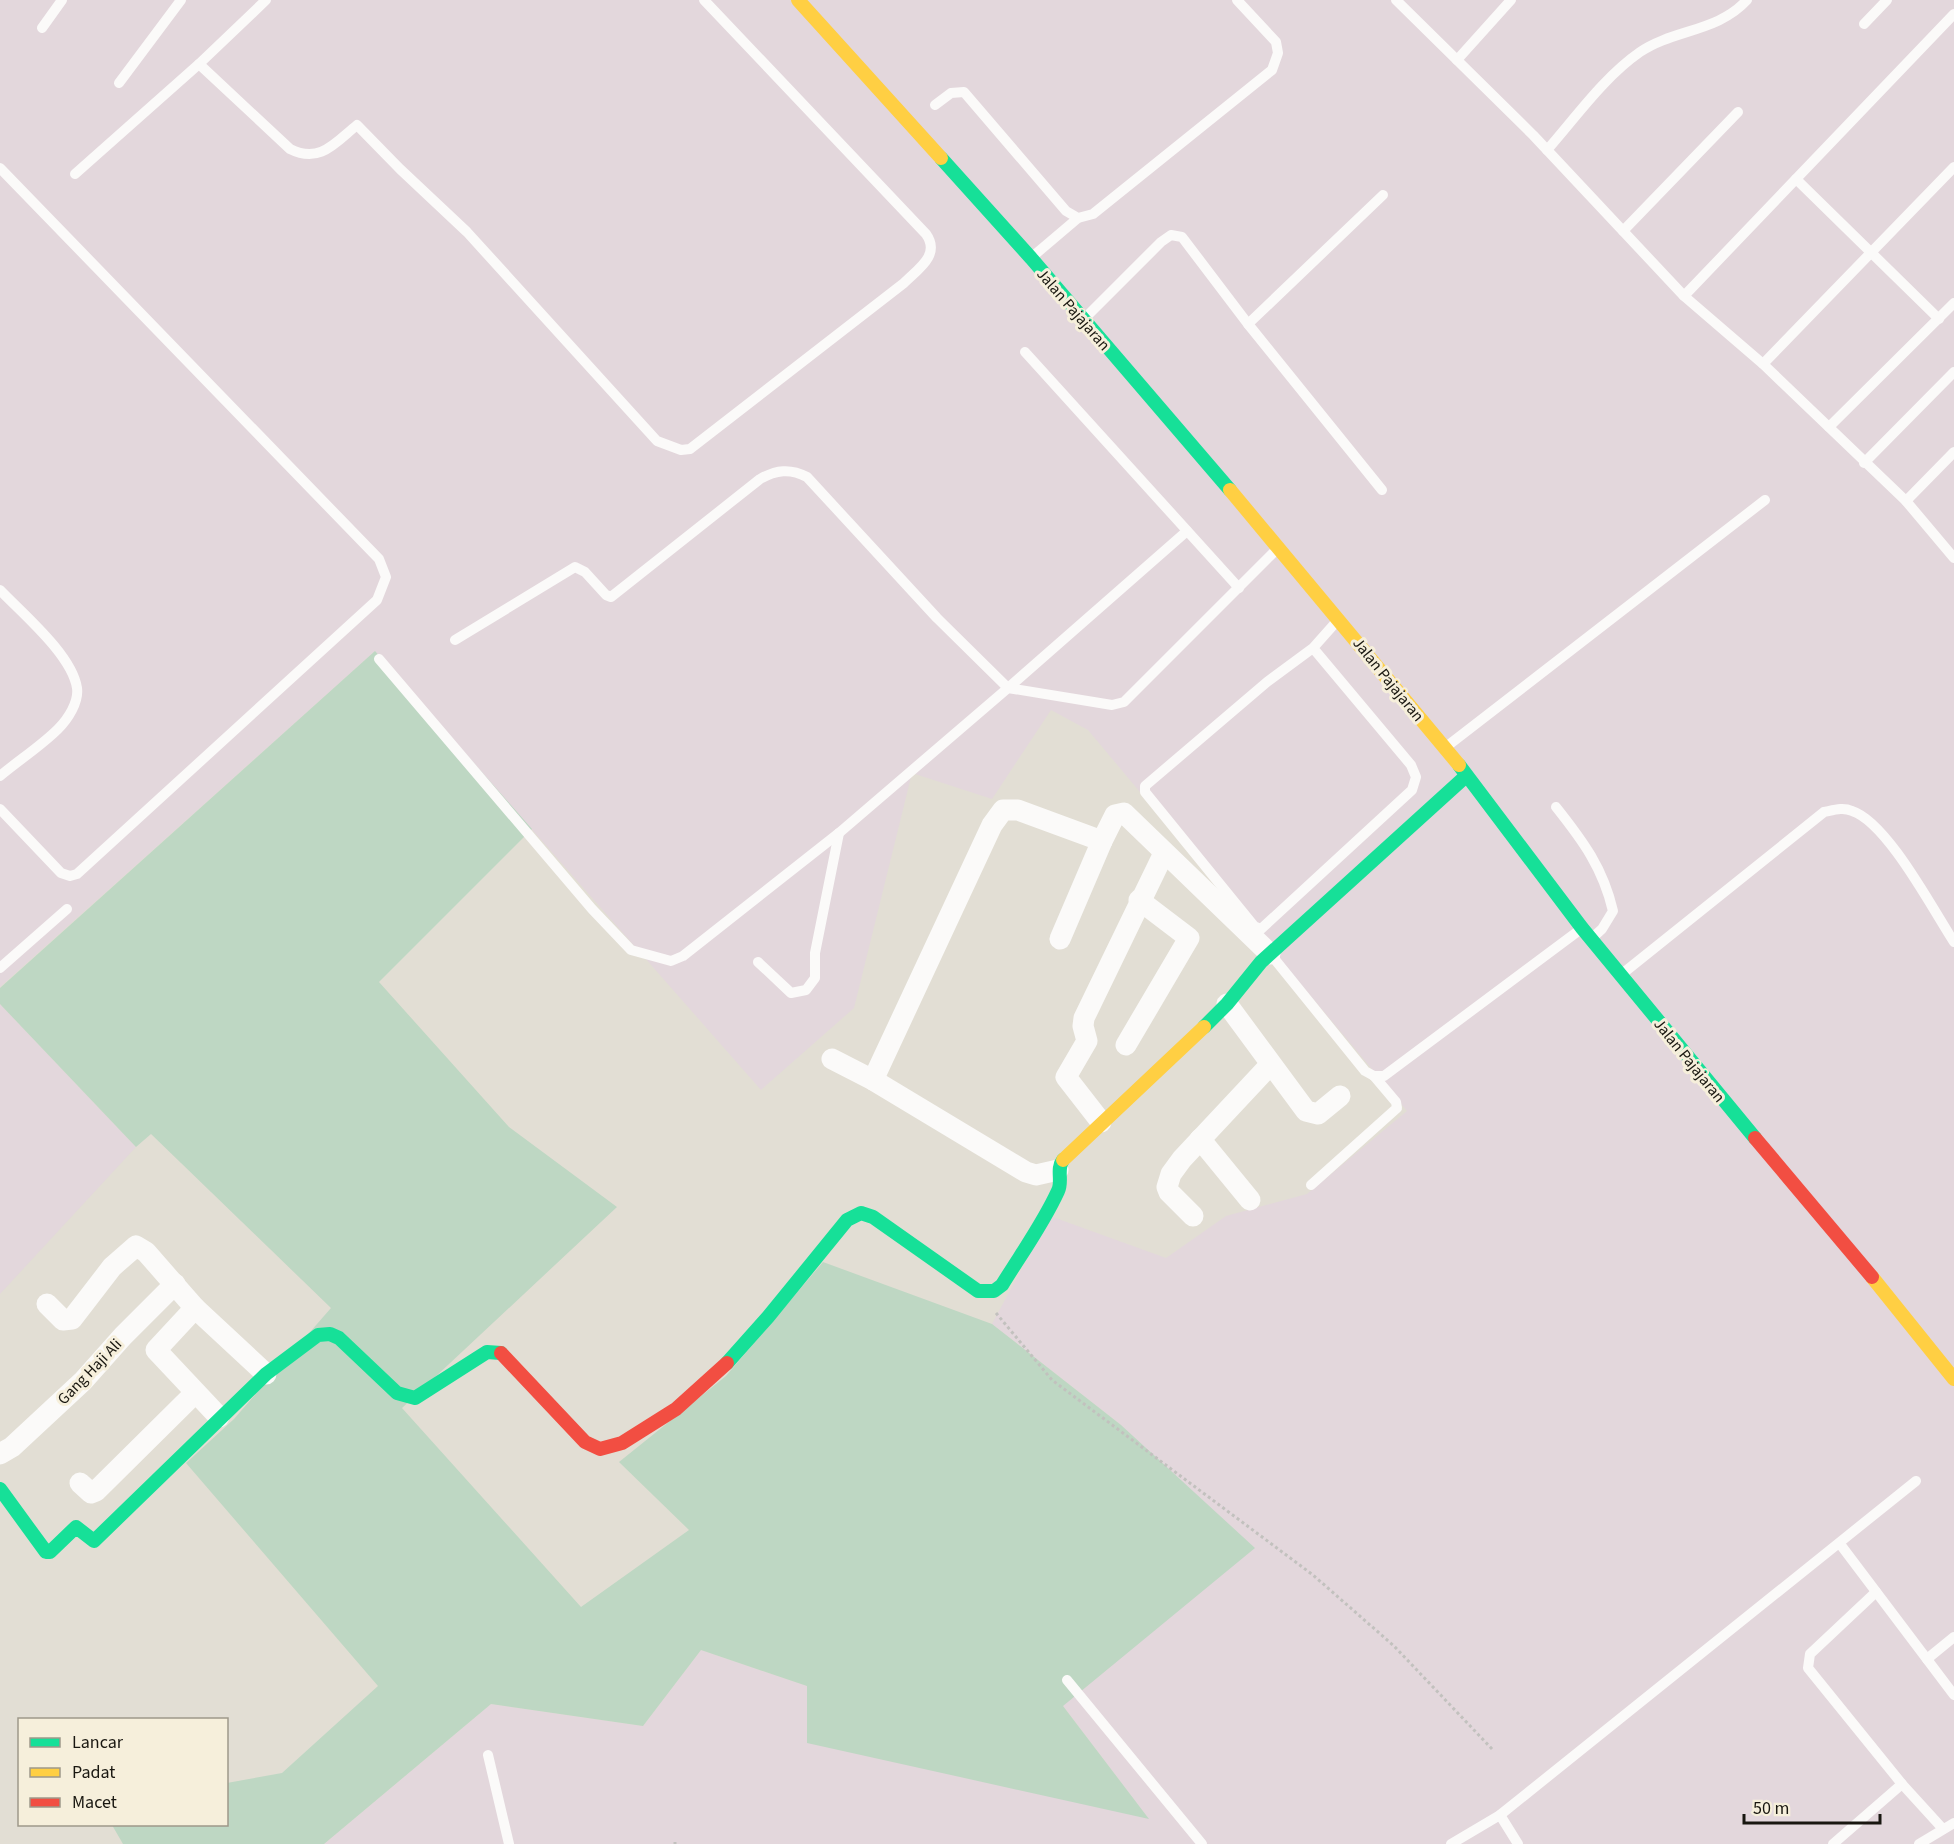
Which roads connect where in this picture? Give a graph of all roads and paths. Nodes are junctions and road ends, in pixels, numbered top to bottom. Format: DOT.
graph roads {
  1 [pos="62,0"];
  2 [pos="181,0"];
  3 [pos="266,0"];
  4 [pos="704,0"];
  5 [pos="798,0"];
  6 [pos="1237,0"];
  7 [pos="1395,0"];
  8 [pos="1511,0"];
  9 [pos="1747,0"];
  10 [pos="1887,0"];
  11 [pos="1954,14"];
  12 [pos="1864,24"];
  13 [pos="42,28"];
  14 [pos="1457,60"];
  15 [pos="199,64"];
  16 [pos="119,83"];
  17 [pos="935,105"];
  18 [pos="1738,112"];
  19 [pos="1547,150"];
  20 [pos="1954,167"];
  21 [pos="0,168"];
  22 [pos="75,174"];
  23 [pos="1796,179"];
  24 [pos="1383,195"];
  25 [pos="1078,218"];
  26 [pos="1623,231"];
  27 [pos="1872,252"];
  28 [pos="1031,258"];
  29 [pos="1684,296"];
  30 [pos="1954,303"];
  31 [pos="1083,319"];
  32 [pos="1939,319"];
  33 [pos="1248,324"];
  34 [pos="1025,352"];
  35 [pos="1763,364"];
  36 [pos="1954,372"];
  37 [pos="1829,427"];
  38 [pos="1954,452"];
  39 [pos="1864,463"];
  40 [pos="1382,490"];
  41 [pos="1765,500"];
  42 [pos="1906,501"];
  43 [pos="1186,531"];
  44 [pos="1277,549"];
  45 [pos="1954,558"];
  46 [pos="1239,588"];
  47 [pos="0,590"];
  48 [pos="1339,619"];
  49 [pos="454,640"];
  50 [pos="1313,648"];
  51 [pos="379,659"];
  52 [pos="1008,688"];
  53 [pos="1445,747"];
  54 [pos="0,776"];
  55 [pos="1465,777"];
  56 [pos="1556,807"];
  57 [pos="0,809"];
  58 [pos="839,833"];
  59 [pos="1102,841"];
  60 [pos="1164,853"];
  61 [pos="1139,900"];
  62 [pos="67,909"];
  63 [pos="1586,934"];
  64 [pos="1060,939"];
  65 [pos="1954,942"];
  66 [pos="1270,954"];
  67 [pos="758,962"];
  68 [pos="0,968"];
  69 [pos="1620,976"];
  70 [pos="1227,1004"];
  71 [pos="1126,1045"];
  72 [pos="832,1059"];
  73 [pos="1270,1065"];
  74 [pos="1374,1077"];
  75 [pos="873,1080"];
  76 [pos="1340,1096"];
  77 [pos="1101,1122"];
  78 [pos="1200,1138"];
  79 [pos="1058,1170"];
  80 [pos="1311,1185"];
  81 [pos="1250,1200"];
  82 [pos="1193,1216"];
  83 [pos="175,1284"];
  84 [pos="978,1291"];
  85 [pos="47,1304"];
  86 [pos="195,1308"];
  87 [pos="266,1374"];
  88 [pos="1954,1379"];
  89 [pos="195,1393"];
  90 [pos="219,1417"];
  91 [pos="0,1454"];
  92 [pos="1916,1481"];
  93 [pos="81,1484"];
  94 [pos="0,1489"];
  95 [pos="1840,1544"];
  96 [pos="1876,1592"];
  97 [pos="1954,1637"];
  98 [pos="1927,1659"];
  99 [pos="1067,1680"];
  100 [pos="1954,1695"];
  101 [pos="1493,1750"];
  102 [pos="488,1755"];
  103 [pos="1902,1784"];
  104 [pos="1500,1815"];
  105 [pos="1954,1823"];
  106 [pos="1943,1829"];
  107 [pos="509,1844"];
  108 [pos="1202,1844"];
  109 [pos="1451,1844"];
  110 [pos="1518,1844"];
  111 [pos="1833,1844"];
  112 [pos="1919,1844"];
  1 -- 13 [label="lane"];
  2 -- 16 [label="lane"];
  3 -- 15 [label="lane"];
  4 -- 15 [label="lane"];
  5 -- 28 [label="street, Jalan Pajajaran"];
  6 -- 25 [label="lane"];
  7 -- 14 [label="lane"];
  8 -- 14 [label="lane"];
  9 -- 19 [label="lane"];
  10 -- 12 [label="lane"];
  11 -- 23 [label="lane"];
  14 -- 19 [label="lane"];
  15 -- 22 [label="lane"];
  17 -- 25 [label="lane"];
  18 -- 26 [label="lane"];
  19 -- 26 [label="lane"];
  20 -- 27 [label="lane"];
  21 -- 57 [label="lane"];
  23 -- 27 [label="lane"];
  23 -- 29 [label="lane"];
  24 -- 33 [label="lane"];
  25 -- 28 [label="lane"];
  26 -- 29 [label="lane"];
  27 -- 32 [label="lane"];
  27 -- 35 [label="lane"];
  28 -- 31 [label="street, Jalan Pajajaran"];
  29 -- 35 [label="lane"];
  30 -- 32 [label="lane"];
  31 -- 33 [label="lane"];
  31 -- 44 [label="street, Jalan Pajajaran"];
  32 -- 37 [label="lane"];
  33 -- 40 [label="lane"];
  34 -- 43 [label="lane"];
  35 -- 37 [label="lane"];
  36 -- 39 [label="lane"];
  37 -- 39 [label="lane"];
  38 -- 42 [label="lane"];
  39 -- 42 [label="lane"];
  41 -- 53 [label="lane"];
  42 -- 45 [label="lane"];
  43 -- 46 [label="lane"];
  43 -- 52 [label="lane"];
  44 -- 46 [label="lane"];
  44 -- 48 [label="street, Jalan Pajajaran"];
  46 -- 52 [label="lane"];
  47 -- 54 [label="lane"];
  48 -- 50 [label="lane"];
  48 -- 53 [label="street, Jalan Pajajaran"];
  49 -- 52 [label="lane"];
  50 -- 50 [label="lane"];
  51 -- 58 [label="lane"];
  52 -- 58 [label="lane"];
  53 -- 55 [label="street, Jalan Pajajaran"];
  55 -- 63 [label="street, Jalan Pajajaran"];
  55 -- 66 [label="street"];
  56 -- 63 [label="lane"];
  58 -- 67 [label="lane"];
  59 -- 60 [label="street"];
  59 -- 64 [label="street"];
  59 -- 75 [label="street"];
  60 -- 61 [label="street"];
  60 -- 66 [label="street"];
  61 -- 71 [label="street"];
  61 -- 77 [label="street"];
  62 -- 68 [label="lane"];
  63 -- 69 [label="street, Jalan Pajajaran"];
  63 -- 74 [label="lane"];
  65 -- 69 [label="lane"];
  66 -- 70 [label="street"];
  66 -- 74 [label="lane"];
  69 -- 88 [label="street, Jalan Pajajaran"];
  70 -- 73 [label="street"];
  70 -- 77 [label="street"];
  72 -- 75 [label="street"];
  73 -- 76 [label="street"];
  73 -- 78 [label="street"];
  74 -- 80 [label="lane"];
  75 -- 79 [label="street"];
  77 -- 79 [label="street"];
  78 -- 81 [label="street"];
  78 -- 82 [label="street"];
  79 -- 84 [label="street"];
  83 -- 85 [label="street"];
  83 -- 86 [label="street"];
  83 -- 91 [label="street, Gang Haji Ali"];
  84 -- 87 [label="street"];
  84 -- 101 [label="path"];
  86 -- 87 [label="street"];
  86 -- 89 [label="street"];
  87 -- 90 [label="street"];
  89 -- 90 [label="street"];
  89 -- 93 [label="street"];
  90 -- 94 [label="street"];
  92 -- 95 [label="lane"];
  95 -- 96 [label="lane"];
  95 -- 104 [label="lane"];
  96 -- 98 [label="lane"];
  96 -- 103 [label="lane"];
  97 -- 98 [label="lane"];
  98 -- 100 [label="lane"];
  99 -- 108 [label="lane"];
  102 -- 107 [label="lane"];
  103 -- 106 [label="lane"];
  103 -- 111 [label="lane"];
  104 -- 109 [label="lane"];
  104 -- 110 [label="lane"];
  105 -- 106 [label="lane"];
  106 -- 112 [label="lane"];
}
